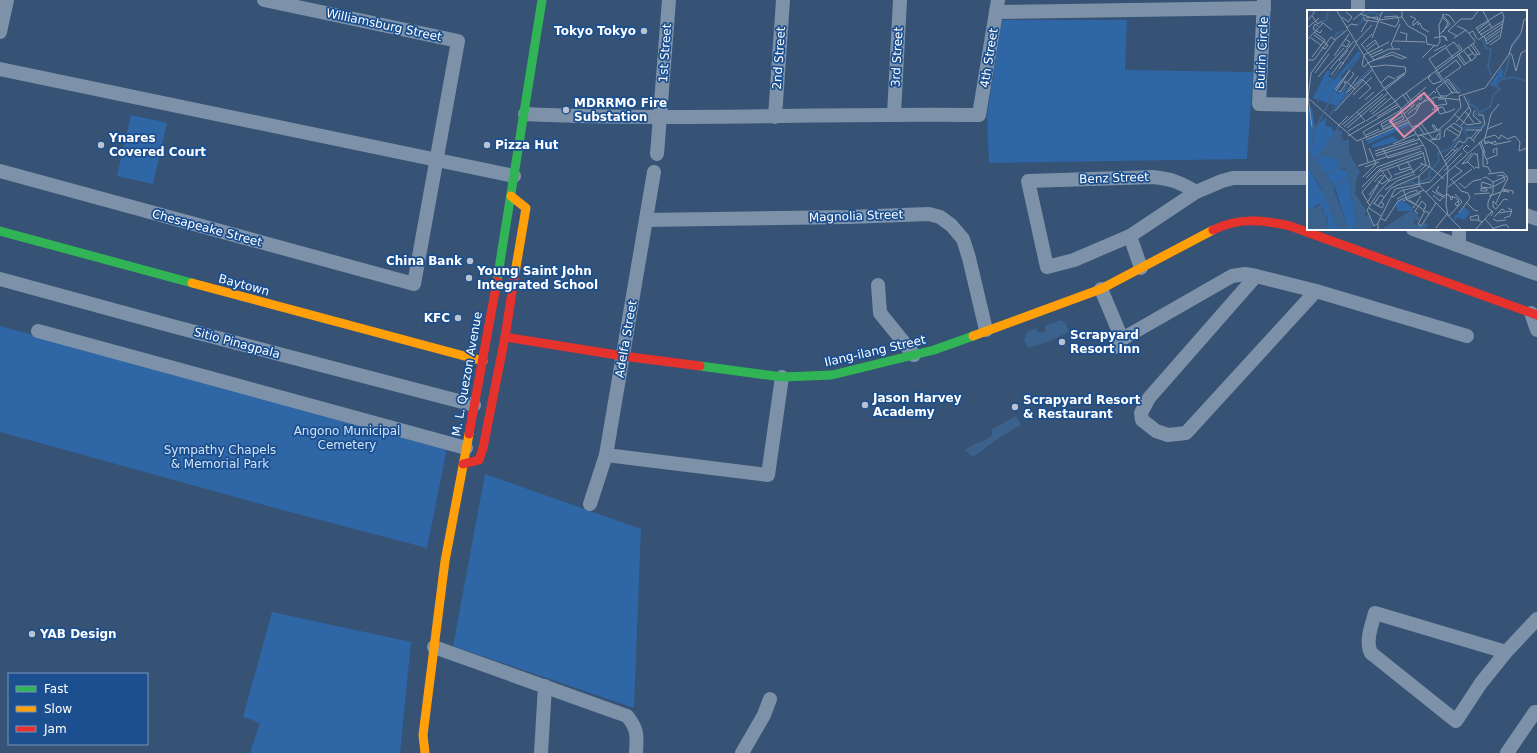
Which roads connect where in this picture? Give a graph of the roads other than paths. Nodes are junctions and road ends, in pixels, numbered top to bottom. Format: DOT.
graph roads {
  1 [pos="7,0"];
  2 [pos="264,0"];
  3 [pos="542,0"];
  4 [pos="669,0"];
  5 [pos="783,0"];
  6 [pos="900,0"];
  7 [pos="1264,4"];
  8 [pos="997,6"];
  9 [pos="0,32"];
  10 [pos="0,69"];
  11 [pos="1307,105"];
  12 [pos="525,114"];
  13 [pos="894,114"];
  14 [pos="660,117"];
  15 [pos="775,117"];
  16 [pos="657,154"];
  17 [pos="436,160"];
  18 [pos="0,171"];
  19 [pos="654,172"];
  20 [pos="514,176"];
  21 [pos="1307,178"];
  22 [pos="1196,192"];
  23 [pos="511,196"];
  24 [pos="1527,215"];
  25 [pos="1537,219"];
  26 [pos="646,220"];
  27 [pos="1416,230"];
  28 [pos="1460,230"];
  29 [pos="0,231"];
  30 [pos="1130,236"];
  31 [pos="1459,245"];
  32 [pos="1141,268"];
  33 [pos="1537,274"];
  34 [pos="1256,276"];
  35 [pos="0,279"];
  36 [pos="878,285"];
  37 [pos="1101,289"];
  38 [pos="1316,291"];
  39 [pos="1534,314"];
  40 [pos="986,330"];
  41 [pos="1537,330"];
  42 [pos="38,331"];
  43 [pos="505,336"];
  44 [pos="1467,336"];
  45 [pos="914,355"];
  46 [pos="623,356"];
  47 [pos="483,361"];
  48 [pos="782,377"];
  49 [pos="474,406"];
  50 [pos="466,448"];
  51 [pos="606,455"];
  52 [pos="463,464"];
  53 [pos="590,504"];
  54 [pos="1534,626"];
  55 [pos="434,647"];
  56 [pos="1506,652"];
  57 [pos="545,686"];
  58 [pos="770,699"];
  59 [pos="1537,712"];
  60 [pos="423,735"];
  61 [pos="421,753"];
  62 [pos="425,753"];
  63 [pos="541,753"];
  64 [pos="636,753"];
  65 [pos="742,753"];
  66 [pos="1507,753"];
  1 -- 9 [label="street"];
  2 -- 17 [label="street, Williamsburg Street"];
  3 -- 12 [label="main road, M. L. Quezon Avenue"];
  4 -- 14 [label="street, 1st Street"];
  5 -- 15 [label="street, 2nd Street"];
  6 -- 13 [label="street, 3rd Street"];
  7 -- 8 [label="street"];
  7 -- 11 [label="street, Buirin Circle"];
  8 -- 13 [label="street, 4th Street"];
  10 -- 17 [label="street"];
  12 -- 14 [label="street"];
  12 -- 20 [label="main road, M. L. Quezon Avenue"];
  13 -- 15 [label="street"];
  14 -- 15 [label="street"];
  14 -- 16 [label="street, 1st Street"];
  17 -- 18 [label="street, Chesapeake Street"];
  17 -- 20 [label="street"];
  19 -- 26 [label="street, Adelfa Street"];
  20 -- 23 [label="main road, M. L. Quezon Avenue"];
  21 -- 22 [label="street"];
  22 -- 30 [label="street"];
  22 -- 30 [label="street, Benz Street"];
  23 -- 43 [label="main road"];
  23 -- 47 [label="main road, M. L. Quezon Avenue"];
  24 -- 25 [label="street"];
  26 -- 40 [label="street, Magnolia Street"];
  26 -- 46 [label="street, Adelfa Street"];
  27 -- 31 [label="street"];
  28 -- 31 [label="street"];
  29 -- 47 [label="main road, Baytown"];
  30 -- 32 [label="street"];
  31 -- 33 [label="street"];
  32 -- 37 [label="main road, Ilang-ilang Street"];
  32 -- 39 [label="main road, Ilang-ilang Street"];
  34 -- 37 [label="street"];
  34 -- 38 [label="street"];
  34 -- 38 [label="street"];
  35 -- 49 [label="street, Sitio Pinagpala"];
  36 -- 45 [label="street"];
  37 -- 40 [label="main road, Ilang-ilang Street"];
  38 -- 44 [label="street"];
  39 -- 41 [label="street"];
  40 -- 45 [label="main road, Ilang-ilang Street"];
  42 -- 50 [label="street"];
  43 -- 46 [label="main road, Ilang-ilang Street"];
  43 -- 52 [label="main road"];
  45 -- 48 [label="main road, Ilang-ilang Street"];
  46 -- 48 [label="main road, Ilang-ilang Street"];
  46 -- 51 [label="street, Adelfa Street"];
  47 -- 49 [label="main road, M. L. Quezon Avenue"];
  48 -- 51 [label="street"];
  49 -- 50 [label="main road, M. L. Quezon Avenue"];
  50 -- 52 [label="main road, M. L. Quezon Avenue"];
  51 -- 53 [label="street, Adelfa Street"];
  52 -- 55 [label="main road, M. L. Quezon Avenue"];
  54 -- 56 [label="street"];
  55 -- 57 [label="street"];
  55 -- 60 [label="main road, M. L. Quezon Avenue"];
  56 -- 56 [label="street"];
  57 -- 63 [label="street"];
  57 -- 64 [label="street"];
  58 -- 65 [label="street"];
  59 -- 66 [label="street"];
  60 -- 61 [label="main road, M. L. Quezon Avenue"];
  60 -- 62 [label="main road"];
}
